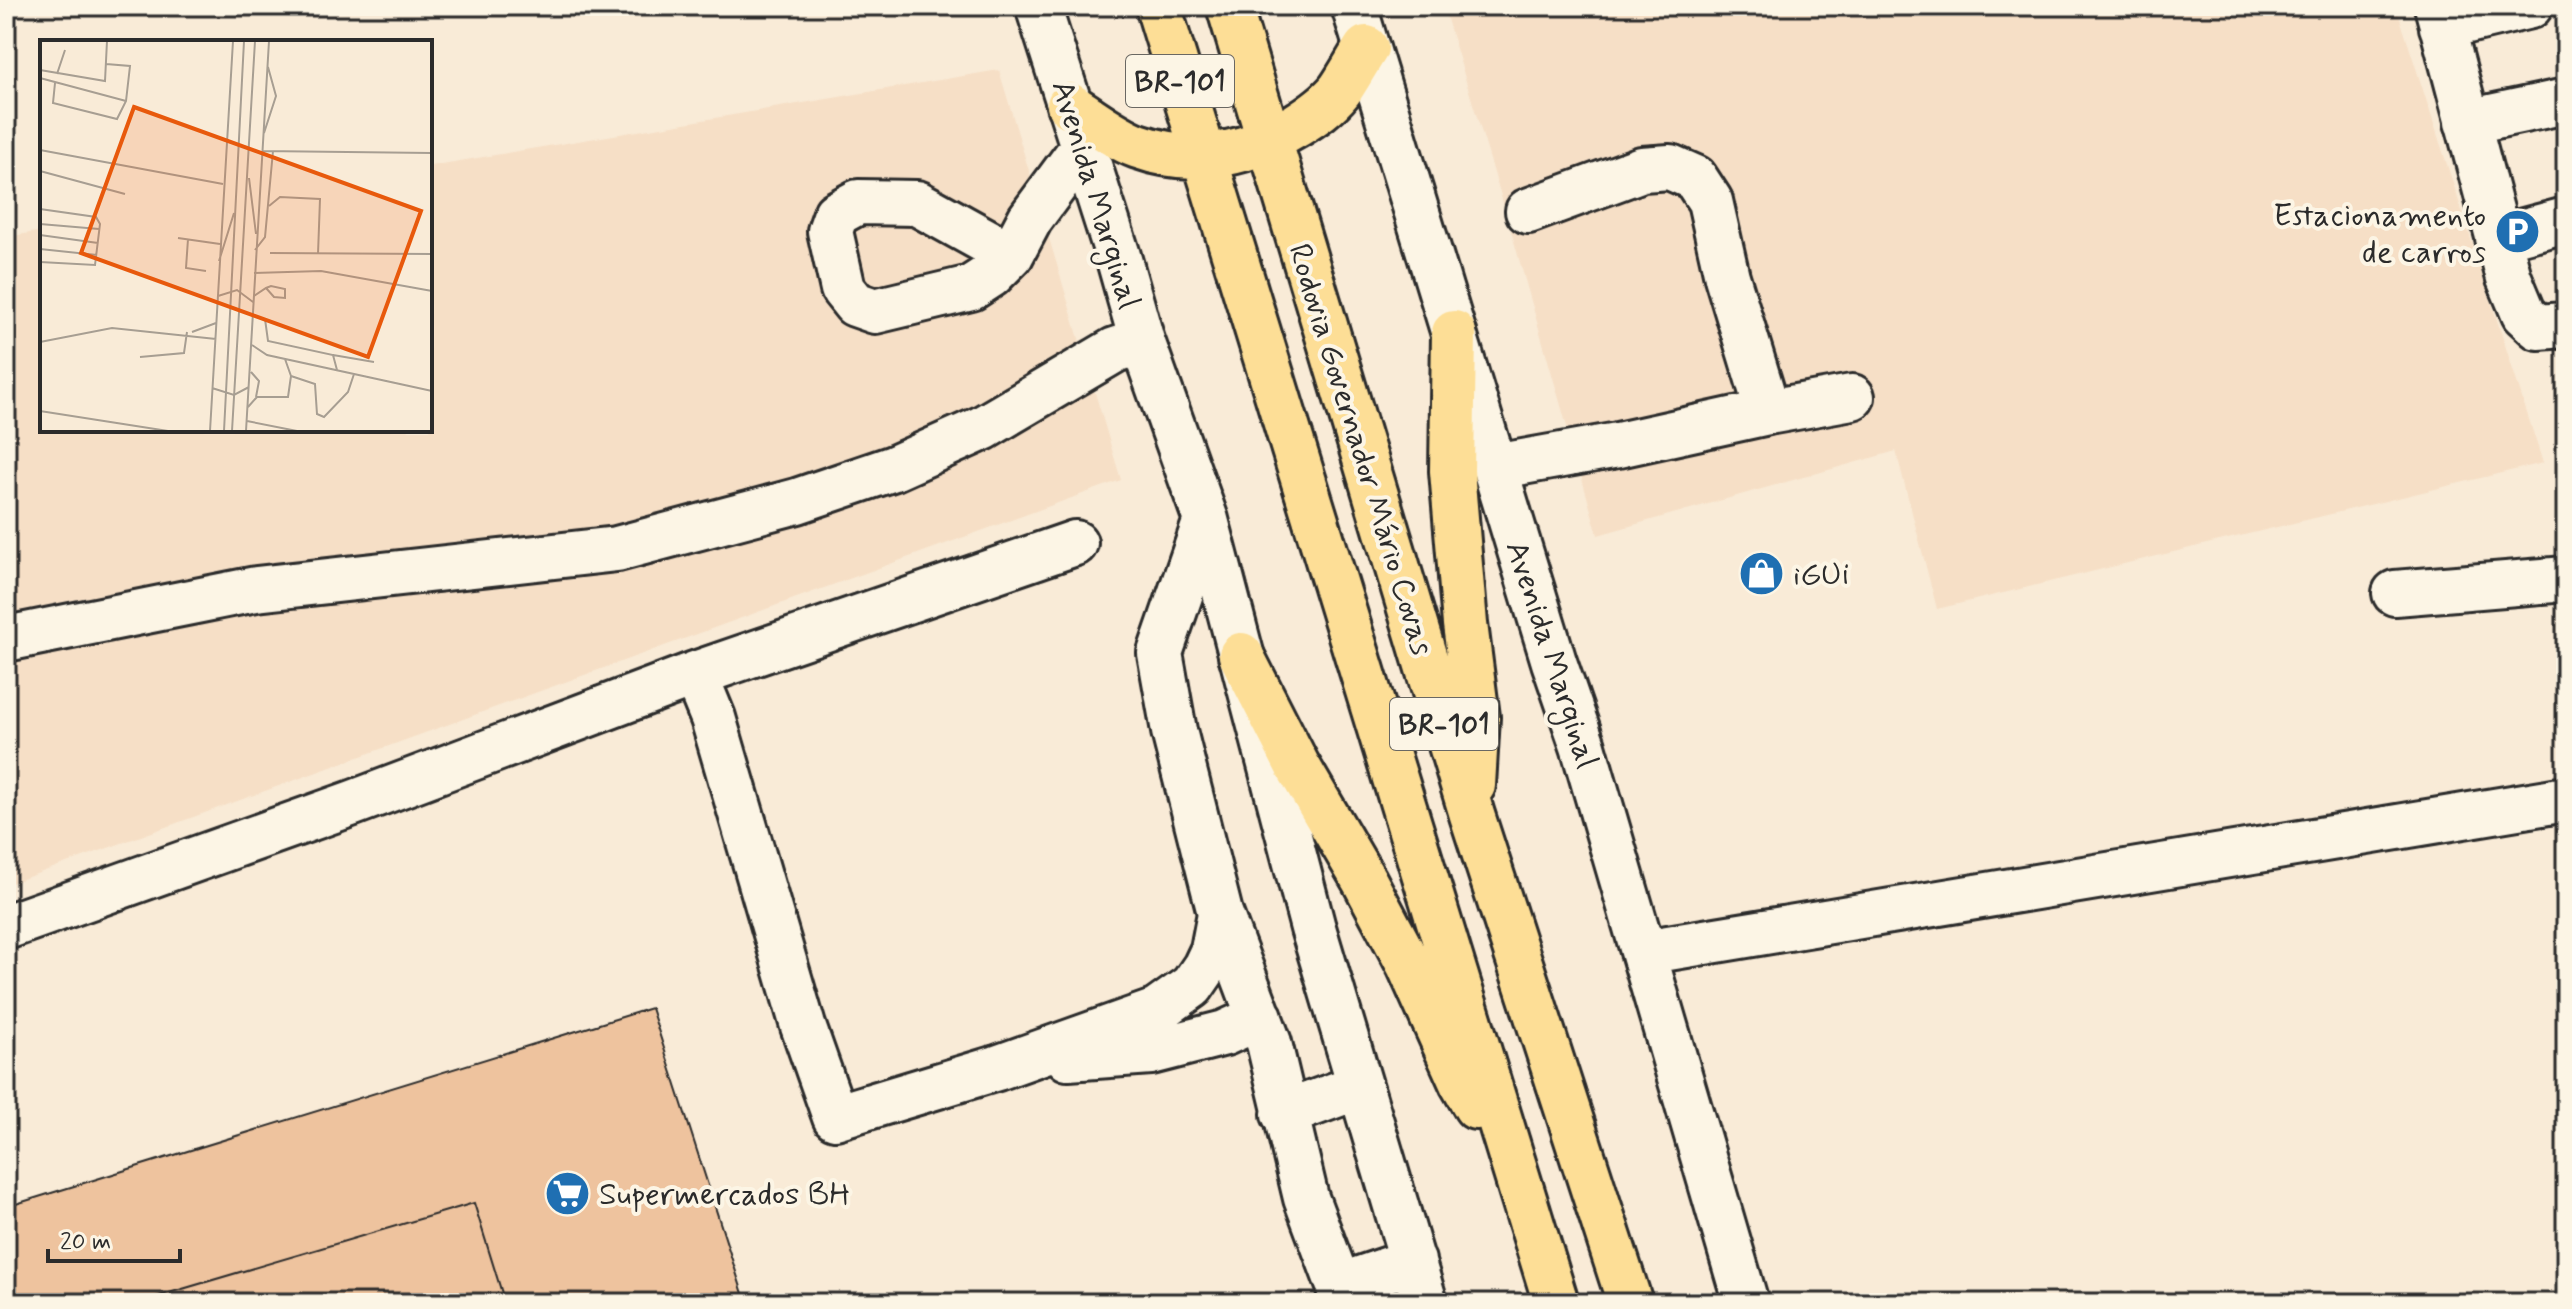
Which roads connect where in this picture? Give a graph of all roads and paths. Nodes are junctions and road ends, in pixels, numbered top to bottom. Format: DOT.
graph roads {
  1 [pos="1038,6"];
  2 [pos="1158,6"];
  3 [pos="1229,6"];
  4 [pos="1354,6"];
  5 [pos="2530,6"];
  6 [pos="2440,17"];
  7 [pos="1366,48"];
  8 [pos="2566,101"];
  9 [pos="1069,105"];
  10 [pos="2467,122"];
  11 [pos="1269,141"];
  12 [pos="1083,147"];
  13 [pos="1203,157"];
  14 [pos="1528,211"];
  15 [pos="2566,220"];
  16 [pos="2498,238"];
  17 [pos="1011,255"];
  18 [pos="2566,325"];
  19 [pos="1454,333"];
  20 [pos="1142,341"];
  21 [pos="1852,397"];
  22 [pos="1768,412"];
  23 [pos="1495,467"];
  24 [pos="1206,520"];
  25 [pos="1075,543"];
  26 [pos="2566,579"];
  27 [pos="2395,593"];
  28 [pos="6,639"];
  29 [pos="1241,655"];
  30 [pos="695,674"];
  31 [pos="2566,799"];
  32 [pos="1472,815"];
  33 [pos="1220,913"];
  34 [pos="6,927"];
  35 [pos="1644,952"];
  36 [pos="1260,1017"];
  37 [pos="1018,1059"];
  38 [pos="1360,1086"];
  39 [pos="1284,1114"];
  40 [pos="1522,1186"];
  41 [pos="1413,1261"];
  42 [pos="1340,1294"];
  43 [pos="1425,1303"];
  44 [pos="1556,1303"];
  45 [pos="1630,1303"];
  46 [pos="1746,1303"];
  1 -- 9 [label="street, Avenida Marginal"];
  2 -- 13 [label="main road, Rodovia Governador Mário Covas / BR-101"];
  3 -- 11 [label="main road, Rodovia Governador Mário Covas / BR-101"];
  4 -- 7 [label="street, Avenida Marginal"];
  5 -- 6 [label="street"];
  6 -- 10 [label="street"];
  7 -- 11 [label="main road"];
  7 -- 19 [label="street, Avenida Marginal"];
  8 -- 10 [label="street"];
  9 -- 12 [label="street, Avenida Marginal"];
  9 -- 13 [label="main road"];
  10 -- 16 [label="street"];
  11 -- 13 [label="main road"];
  11 -- 32 [label="main road, Rodovia Governador Mário Covas / BR-101"];
  12 -- 17 [label="street"];
  12 -- 20 [label="street, Avenida Marginal"];
  13 -- 40 [label="main road, Rodovia Governador Mário Covas / BR-101"];
  14 -- 22 [label="street"];
  15 -- 16 [label="street"];
  16 -- 18 [label="street"];
  19 -- 23 [label="street, Avenida Marginal"];
  19 -- 32 [label="main road"];
  20 -- 24 [label="street, Avenida Marginal"];
  20 -- 28 [label="street"];
  21 -- 22 [label="street"];
  22 -- 23 [label="street"];
  23 -- 35 [label="street, Avenida Marginal"];
  24 -- 29 [label="street, Avenida Marginal"];
  24 -- 33 [label="street"];
  25 -- 30 [label="street"];
  26 -- 27 [label="street"];
  29 -- 38 [label="street, Avenida Marginal"];
  29 -- 40 [label="main road"];
  30 -- 34 [label="street"];
  30 -- 37 [label="street"];
  31 -- 35 [label="street"];
  32 -- 45 [label="main road, Rodovia Governador Mário Covas / BR-101"];
  33 -- 36 [label="street"];
  33 -- 37 [label="street"];
  35 -- 46 [label="street, Avenida Marginal"];
  36 -- 37 [label="street"];
  36 -- 39 [label="street"];
  38 -- 39 [label="street"];
  38 -- 41 [label="street, Avenida Marginal"];
  39 -- 42 [label="street"];
  40 -- 44 [label="main road, Rodovia Governador Mário Covas / BR-101"];
  41 -- 42 [label="street"];
  41 -- 43 [label="street, Avenida Marginal"];
}
